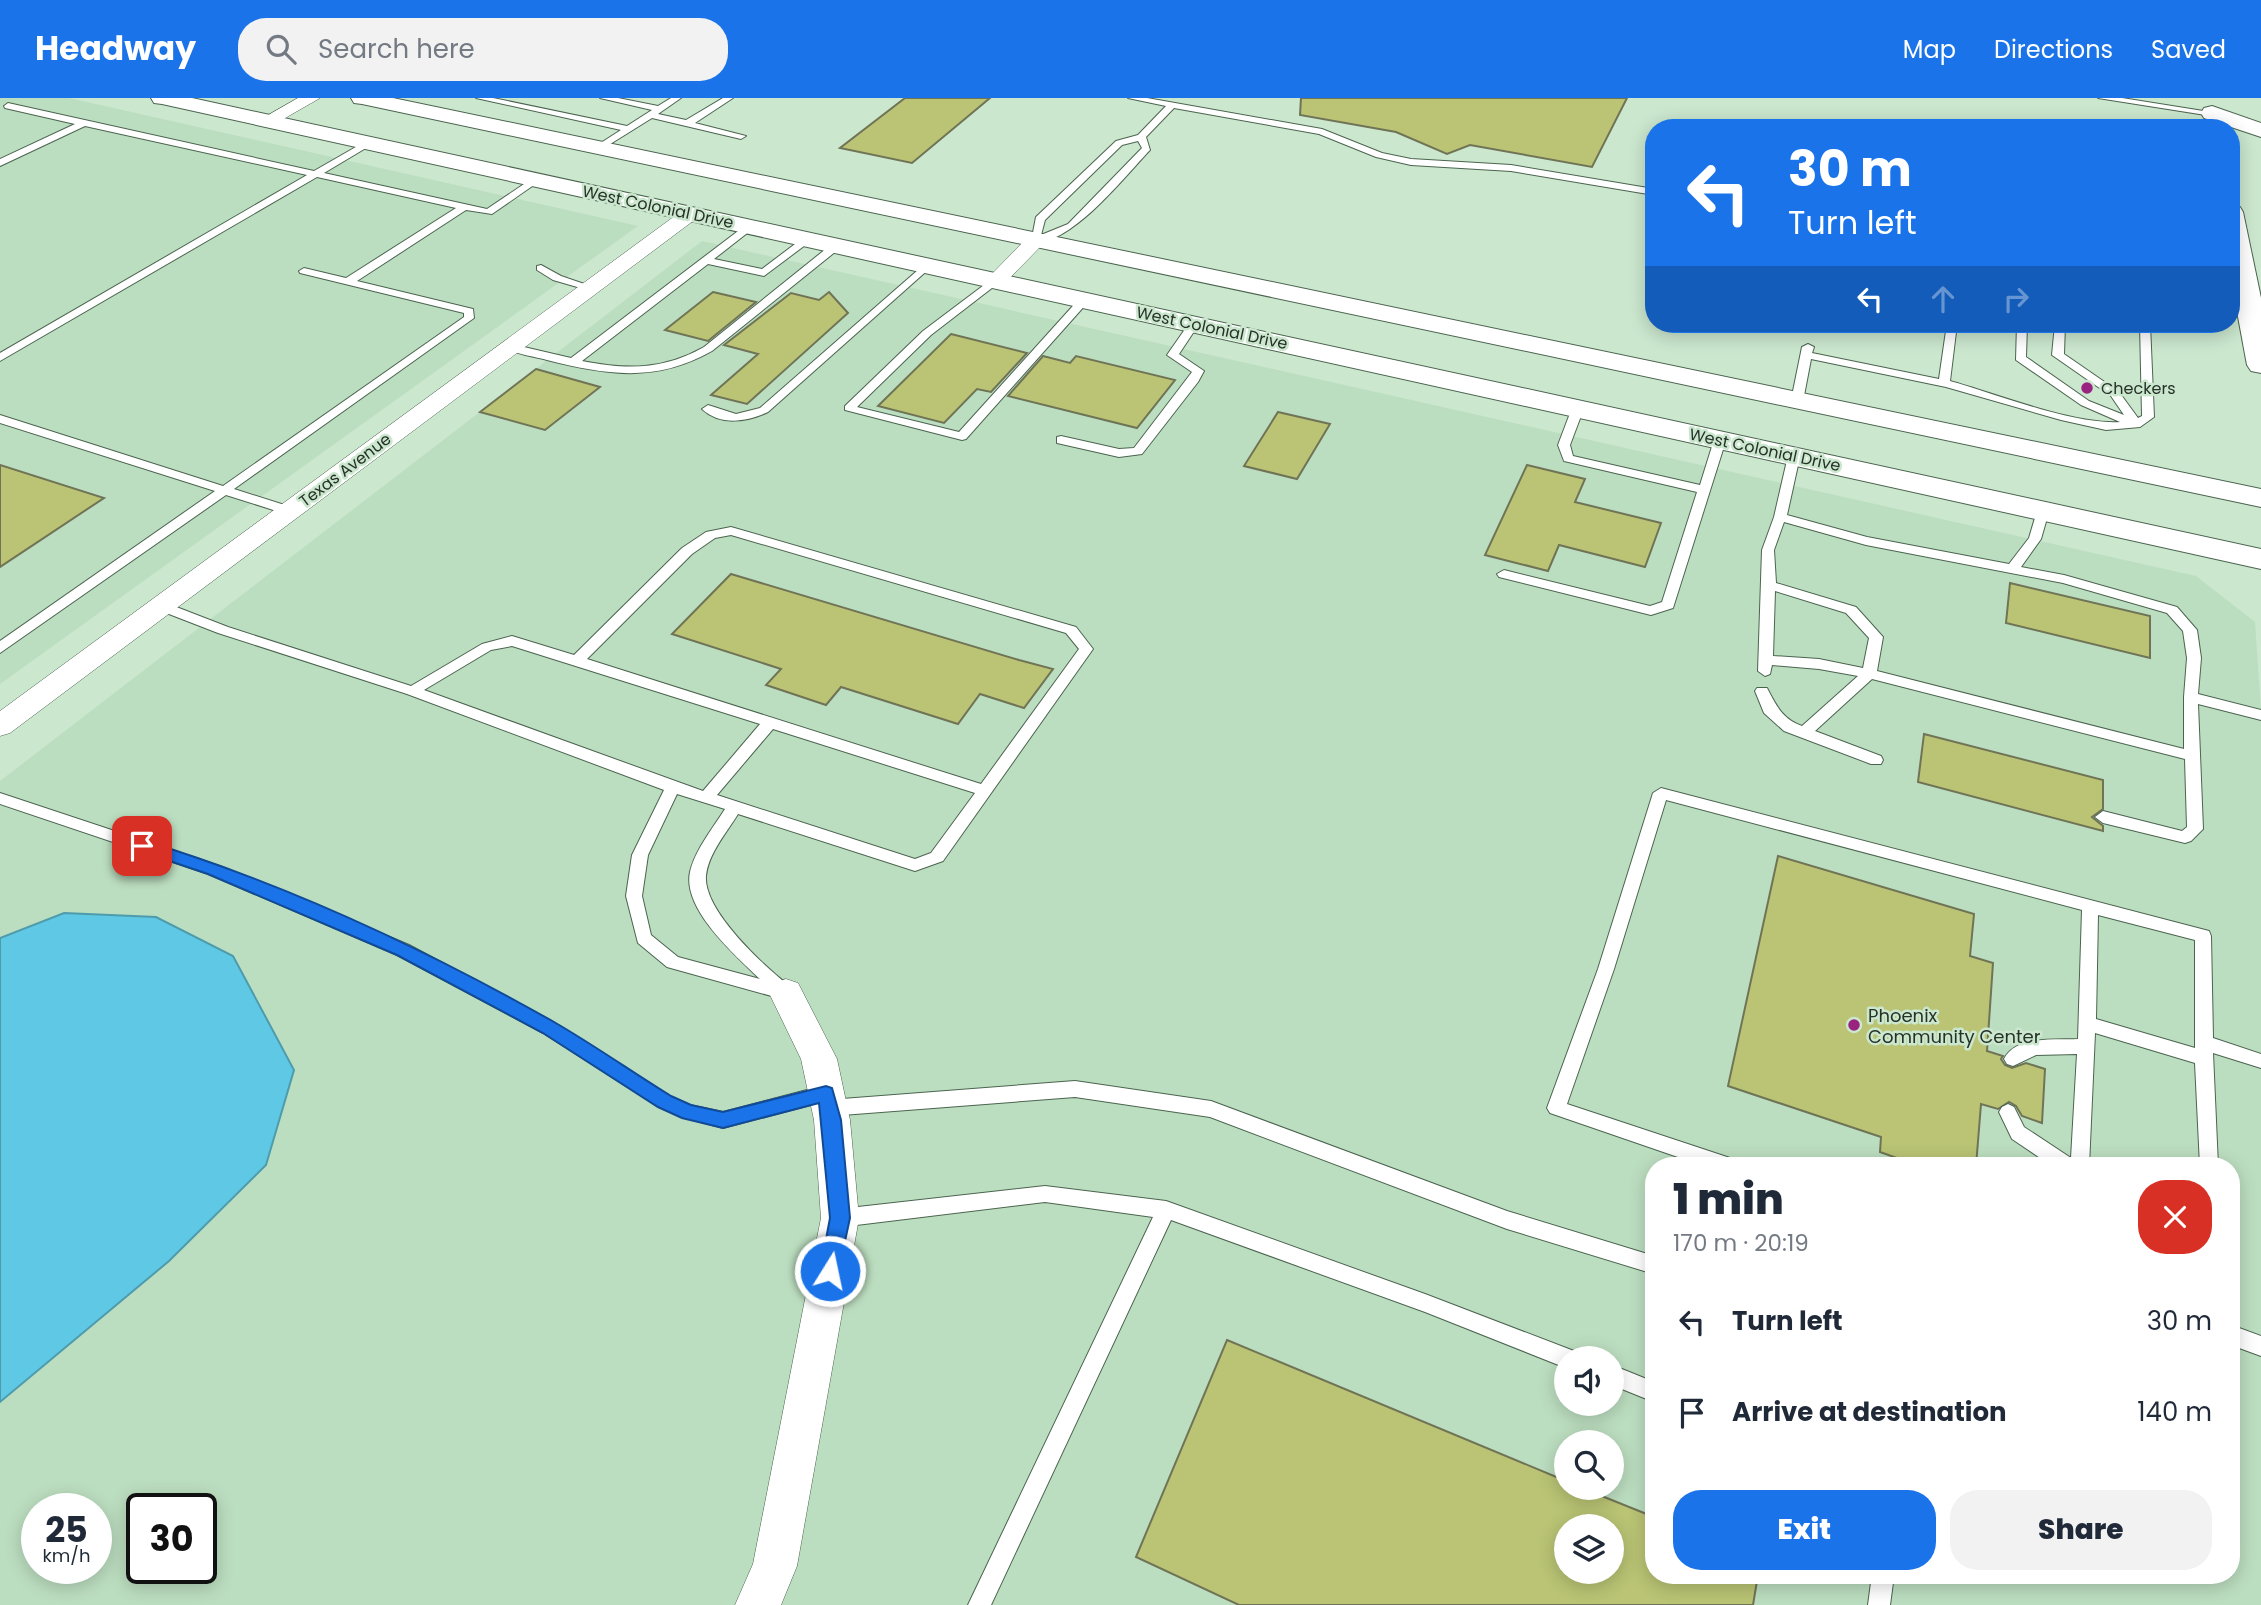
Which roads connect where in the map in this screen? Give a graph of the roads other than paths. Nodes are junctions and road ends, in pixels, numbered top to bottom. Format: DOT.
graph roads {
  1 [pos="26,98"];
  2 [pos="162,98"];
  3 [pos="311,98"];
  4 [pos="362,98"];
  5 [pos="480,98"];
  6 [pos="604,98"];
  7 [pos="677,98"];
  8 [pos="729,98"];
  9 [pos="1132,98"];
  10 [pos="2102,98"];
  11 [pos="2126,100"];
  12 [pos="1172,105"];
  13 [pos="4,108"];
  14 [pos="656,112"];
  15 [pos="2213,113"];
  16 [pos="2230,119"];
  17 [pos="267,121"];
  18 [pos="84,123"];
  19 [pos="2240,123"];
  20 [pos="688,124"];
  21 [pos="628,129"];
  22 [pos="2261,130"];
  23 [pos="741,136"];
  24 [pos="1141,137"];
  25 [pos="368,143"];
  26 [pos="599,148"];
  27 [pos="0,163"];
  28 [pos="316,174"];
  29 [pos="536,180"];
  30 [pos="1645,190"];
  31 [pos="842,200"];
  32 [pos="464,207"];
  33 [pos="690,214"];
  34 [pos="750,227"];
  35 [pos="807,240"];
  36 [pos="1035,240"];
  37 [pos="836,246"];
  38 [pos="706,260"];
  39 [pos="926,266"];
  40 [pos="541,268"];
  41 [pos="304,271"];
  42 [pos="996,281"];
  43 [pos="348,282"];
  44 [pos="591,288"];
  45 [pos="2240,297"];
  46 [pos="1084,300"];
  47 [pos="1194,324"];
  48 [pos="1951,333"];
  49 [pos="2021,333"];
  50 [pos="2059,333"];
  51 [pos="2145,333"];
  52 [pos="511,347"];
  53 [pos="0,358"];
  54 [pos="573,362"];
  55 [pos="2261,365"];
  56 [pos="1944,384"];
  57 [pos="1797,401"];
  58 [pos="708,408"];
  59 [pos="1578,408"];
  60 [pos="0,419"];
  61 [pos="2136,425"];
  62 [pos="1061,439"];
  63 [pos="1720,440"];
  64 [pos="1794,456"];
  65 [pos="1705,489"];
  66 [pos="226,491"];
  67 [pos="2261,498"];
  68 [pos="290,511"];
  69 [pos="2043,511"];
  70 [pos="1780,517"];
  71 [pos="2261,559"];
  72 [pos="2012,569"];
  73 [pos="1504,574"];
  74 [pos="1769,585"];
  75 [pos="161,606"];
  76 [pos="0,648"];
  77 [pos="577,661"];
  78 [pos="1869,674"];
  79 [pos="411,691"];
  80 [pos="1762,691"];
  81 [pos="2190,697"];
  82 [pos="2261,715"];
  83 [pos="770,722"];
  84 [pos="0,726"];
  85 [pos="1804,733"];
  86 [pos="2192,755"];
  87 [pos="1876,760"];
  88 [pos="673,787"];
  89 [pos="985,791"];
  90 [pos="0,798"];
  91 [pos="706,798"];
  92 [pos="734,807"];
  93 [pos="2103,817"];
  94 [pos="2090,906"];
  95 [pos="786,993"];
  96 [pos="2087,1024"];
  97 [pos="2086,1046"];
  98 [pos="2204,1050"];
  99 [pos="2012,1059"];
  100 [pos="2261,1061"];
  101 [pos="827,1101"];
  102 [pos="2008,1112"];
  103 [pos="1703,1157"];
  104 [pos="2054,1157"];
  105 [pos="2080,1157"];
  106 [pos="2209,1157"];
  107 [pos="1166,1210"];
  108 [pos="840,1218"];
  109 [pos="1645,1262"];
  110 [pos="2240,1338"];
  111 [pos="2261,1346"];
  112 [pos="1554,1353"];
  113 [pos="1624,1380"];
  114 [pos="1645,1388"];
  115 [pos="1882,1584"];
  116 [pos="758,1605"];
  117 [pos="979,1605"];
  118 [pos="1880,1605"];
  1 -- 13 [label="lane"];
  2 -- 17 [label="main road, West Colonial Drive"];
  3 -- 17 [label="street"];
  4 -- 26 [label="main road"];
  5 -- 21 [label="lane"];
  6 -- 14 [label="lane"];
  7 -- 14 [label="lane"];
  8 -- 20 [label="lane"];
  9 -- 12 [label="lane"];
  10 -- 11 [label="lane"];
  11 -- 15 [label="lane"];
  12 -- 24 [label="lane"];
  12 -- 30 [label="lane"];
  13 -- 18 [label="lane"];
  14 -- 20 [label="lane"];
  14 -- 21 [label="lane"];
  15 -- 16 [label="main road"];
  17 -- 25 [label="main road, West Colonial Drive"];
  18 -- 27 [label="lane"];
  18 -- 28 [label="lane"];
  19 -- 22 [label="main road"];
  20 -- 23 [label="lane"];
  21 -- 26 [label="lane"];
  24 -- 36 [label="lane"];
  24 -- 36 [label="lane"];
  25 -- 28 [label="lane"];
  25 -- 29 [label="main road, West Colonial Drive"];
  26 -- 31 [label="main road"];
  28 -- 32 [label="lane"];
  28 -- 53 [label="lane"];
  29 -- 32 [label="lane"];
  29 -- 33 [label="main road, West Colonial Drive"];
  31 -- 33 [label="main road"];
  31 -- 36 [label="main road"];
  32 -- 43 [label="lane"];
  33 -- 34 [label="main road, West Colonial Drive"];
  33 -- 44 [label="street, Texas Avenue"];
  34 -- 35 [label="main road, West Colonial Drive"];
  34 -- 38 [label="lane"];
  35 -- 37 [label="main road, West Colonial Drive"];
  35 -- 38 [label="lane"];
  36 -- 42 [label="street"];
  36 -- 57 [label="main road"];
  37 -- 39 [label="main road, West Colonial Drive"];
  37 -- 54 [label="lane"];
  38 -- 54 [label="lane"];
  39 -- 42 [label="main road, West Colonial Drive"];
  39 -- 58 [label="lane"];
  40 -- 44 [label="lane"];
  41 -- 43 [label="lane"];
  42 -- 46 [label="main road, West Colonial Drive"];
  42 -- 46 [label="lane"];
  43 -- 66 [label="lane"];
  44 -- 52 [label="street, Texas Avenue"];
  45 -- 55 [label="main road"];
  46 -- 47 [label="main road, West Colonial Drive"];
  47 -- 59 [label="main road, West Colonial Drive"];
  47 -- 62 [label="lane"];
  48 -- 56 [label="lane"];
  49 -- 61 [label="lane"];
  50 -- 61 [label="lane"];
  51 -- 61 [label="lane"];
  52 -- 54 [label="lane"];
  52 -- 68 [label="street, Texas Avenue"];
  56 -- 57 [label="lane"];
  56 -- 61 [label="lane"];
  57 -- 67 [label="main road"];
  59 -- 63 [label="main road, West Colonial Drive"];
  59 -- 65 [label="lane"];
  60 -- 66 [label="lane"];
  63 -- 64 [label="main road, West Colonial Drive"];
  63 -- 65 [label="lane"];
  64 -- 69 [label="main road, West Colonial Drive"];
  64 -- 70 [label="lane"];
  65 -- 73 [label="lane"];
  66 -- 68 [label="lane"];
  66 -- 76 [label="lane"];
  68 -- 75 [label="street, Texas Avenue"];
  69 -- 71 [label="main road, West Colonial Drive"];
  69 -- 72 [label="lane"];
  70 -- 72 [label="lane"];
  70 -- 74 [label="lane"];
  72 -- 81 [label="lane"];
  74 -- 78 [label="lane"];
  74 -- 78 [label="lane"];
  75 -- 79 [label="lane"];
  75 -- 84 [label="street, Texas Avenue"];
  77 -- 79 [label="lane"];
  77 -- 83 [label="lane"];
  77 -- 89 [label="lane"];
  78 -- 85 [label="lane"];
  78 -- 86 [label="lane"];
  79 -- 88 [label="lane"];
  80 -- 85 [label="lane"];
  81 -- 82 [label="lane"];
  81 -- 86 [label="lane"];
  83 -- 89 [label="lane"];
  83 -- 91 [label="lane"];
  85 -- 87 [label="lane"];
  86 -- 93 [label="lane"];
  88 -- 91 [label="lane"];
  88 -- 95 [label="lane"];
  89 -- 92 [label="lane"];
  90 -- 101 [label="lane"];
  91 -- 92 [label="lane"];
  92 -- 95 [label="lane"];
  94 -- 96 [label="lane"];
  94 -- 98 [label="lane"];
  94 -- 103 [label="lane"];
  95 -- 101 [label="street"];
  96 -- 97 [label="lane"];
  96 -- 98 [label="lane"];
  97 -- 99 [label="lane"];
  97 -- 105 [label="lane"];
  98 -- 100 [label="lane"];
  98 -- 106 [label="lane"];
  101 -- 108 [label="street"];
  101 -- 109 [label="lane"];
  102 -- 104 [label="lane"];
  107 -- 108 [label="lane"];
  107 -- 112 [label="lane"];
  107 -- 117 [label="lane"];
  108 -- 116 [label="street"];
  110 -- 111 [label="lane"];
  113 -- 114 [label="lane"];
  115 -- 118 [label="lane"];
}
